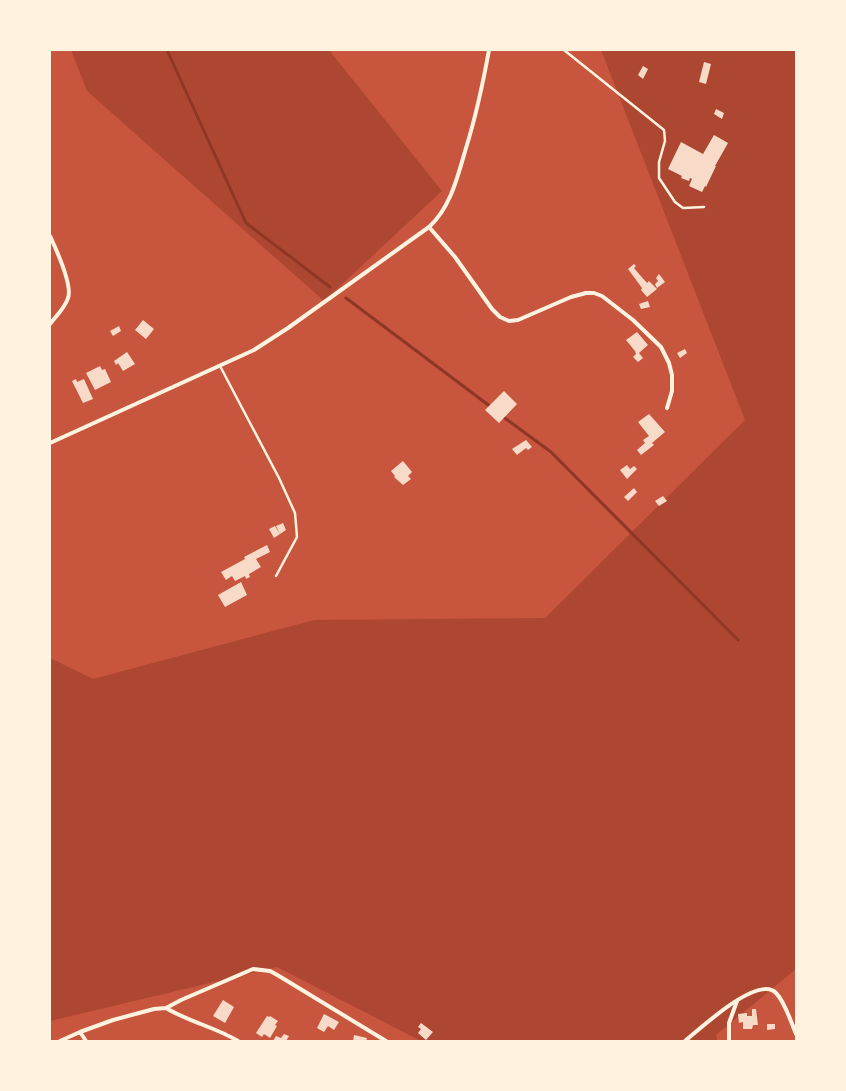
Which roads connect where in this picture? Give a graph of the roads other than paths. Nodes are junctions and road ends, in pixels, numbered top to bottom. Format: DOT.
graph roads {
  1 [pos="489,50"];
  2 [pos="564,50"];
  3 [pos="704,208"];
  4 [pos="429,227"];
  5 [pos="50,236"];
  6 [pos="50,324"];
  7 [pos="220,366"];
  8 [pos="667,408"];
  9 [pos="50,442"];
  10 [pos="276,576"];
  11 [pos="738,999"];
  12 [pos="166,1008"];
  13 [pos="80,1032"];
  14 [pos="796,1034"];
  15 [pos="60,1041"];
  16 [pos="86,1041"];
  17 [pos="238,1041"];
  18 [pos="386,1041"];
  19 [pos="685,1041"];
  20 [pos="729,1041"];
  1 -- 4 [label="street"];
  2 -- 3 [label="lane"];
  4 -- 7 [label="street"];
  4 -- 8 [label="street"];
  5 -- 6 [label="street"];
  7 -- 9 [label="street"];
  7 -- 10 [label="lane"];
  11 -- 14 [label="street"];
  11 -- 19 [label="street"];
  11 -- 20 [label="street"];
  12 -- 13 [label="street"];
  12 -- 17 [label="street"];
  12 -- 18 [label="street"];
  13 -- 15 [label="street"];
  13 -- 16 [label="street"];
}
